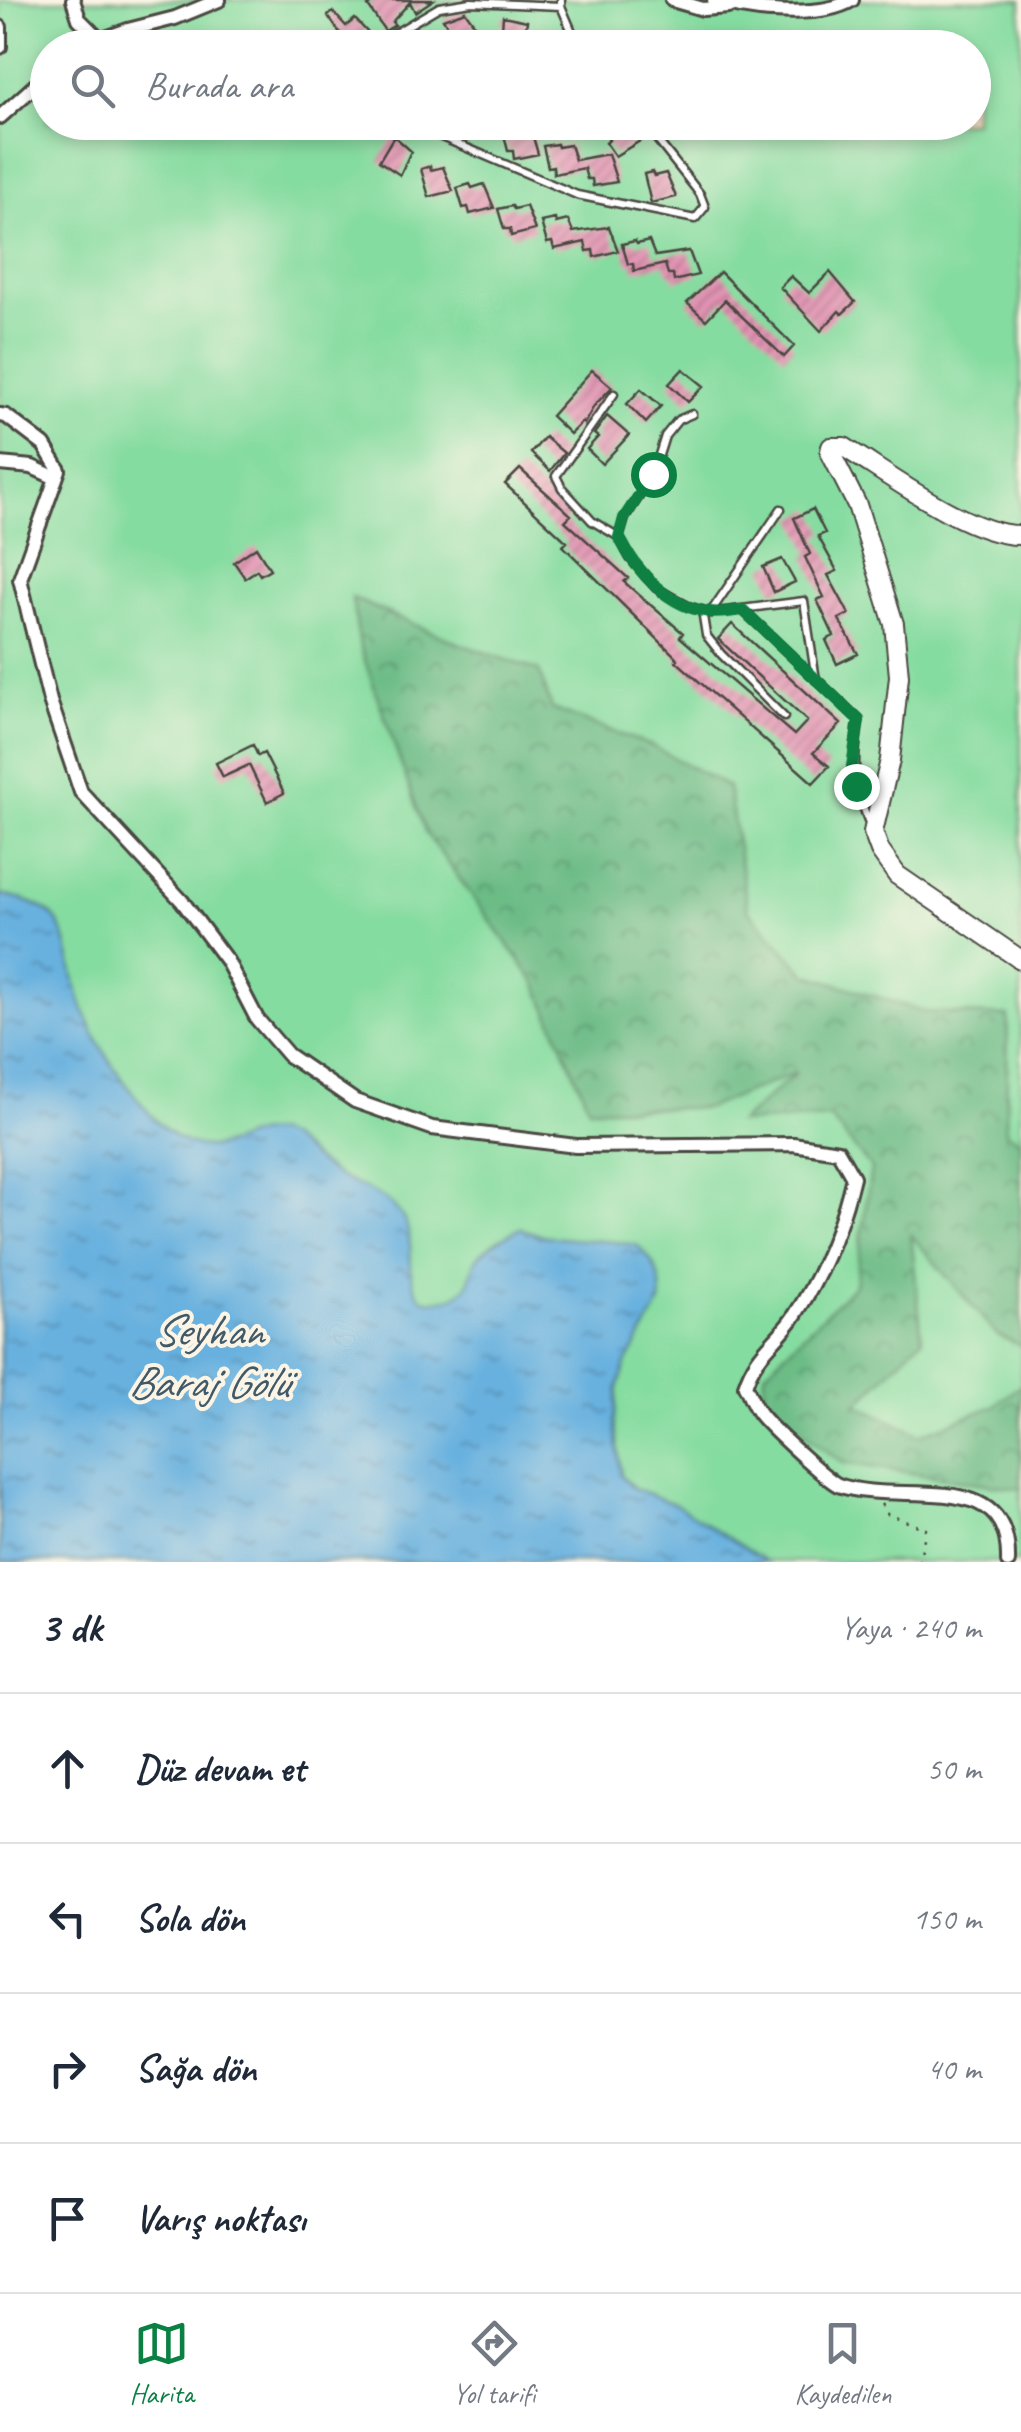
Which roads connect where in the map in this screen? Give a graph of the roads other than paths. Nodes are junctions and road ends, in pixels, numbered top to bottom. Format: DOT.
graph roads {
  1 [pos="73,0"];
  2 [pos="218,0"];
  3 [pos="672,0"];
  4 [pos="714,0"];
  5 [pos="852,0"];
  6 [pos="561,3"];
  7 [pos="735,6"];
  8 [pos="0,27"];
  9 [pos="91,30"];
  10 [pos="129,30"];
  11 [pos="400,30"];
  12 [pos="572,30"];
  13 [pos="0,46"];
  14 [pos="30,90"];
  15 [pos="0,118"];
  16 [pos="448,140"];
  17 [pos="658,140"];
  18 [pos="614,394"];
  19 [pos="692,414"];
  20 [pos="0,415"];
  21 [pos="0,464"];
  22 [pos="56,478"];
  23 [pos="782,509"];
  24 [pos="1021,535"];
  25 [pos="619,537"];
  26 [pos="743,610"];
  27 [pos="706,611"];
  28 [pos="816,680"];
  29 [pos="784,717"];
  30 [pos="873,832"];
  31 [pos="1021,960"];
  32 [pos="1008,1562"];
  1 -- 9 [label="street"];
  2 -- 10 [label="street"];
  3 -- 7 [label="street"];
  4 -- 7 [label="street"];
  5 -- 7 [label="street"];
  6 -- 11 [label="lane"];
  6 -- 12 [label="lane"];
  8 -- 13 [label="street"];
  14 -- 15 [label="street"];
  16 -- 17 [label="lane"];
  18 -- 25 [label="lane"];
  19 -- 25 [label="lane"];
  20 -- 22 [label="street"];
  21 -- 22 [label="street"];
  22 -- 32 [label="street"];
  23 -- 27 [label="lane"];
  24 -- 30 [label="street"];
  25 -- 27 [label="lane"];
  26 -- 27 [label="lane"];
  26 -- 28 [label="lane"];
  26 -- 28 [label="lane"];
  27 -- 29 [label="lane"];
  28 -- 30 [label="lane"];
  30 -- 31 [label="street"];
}
